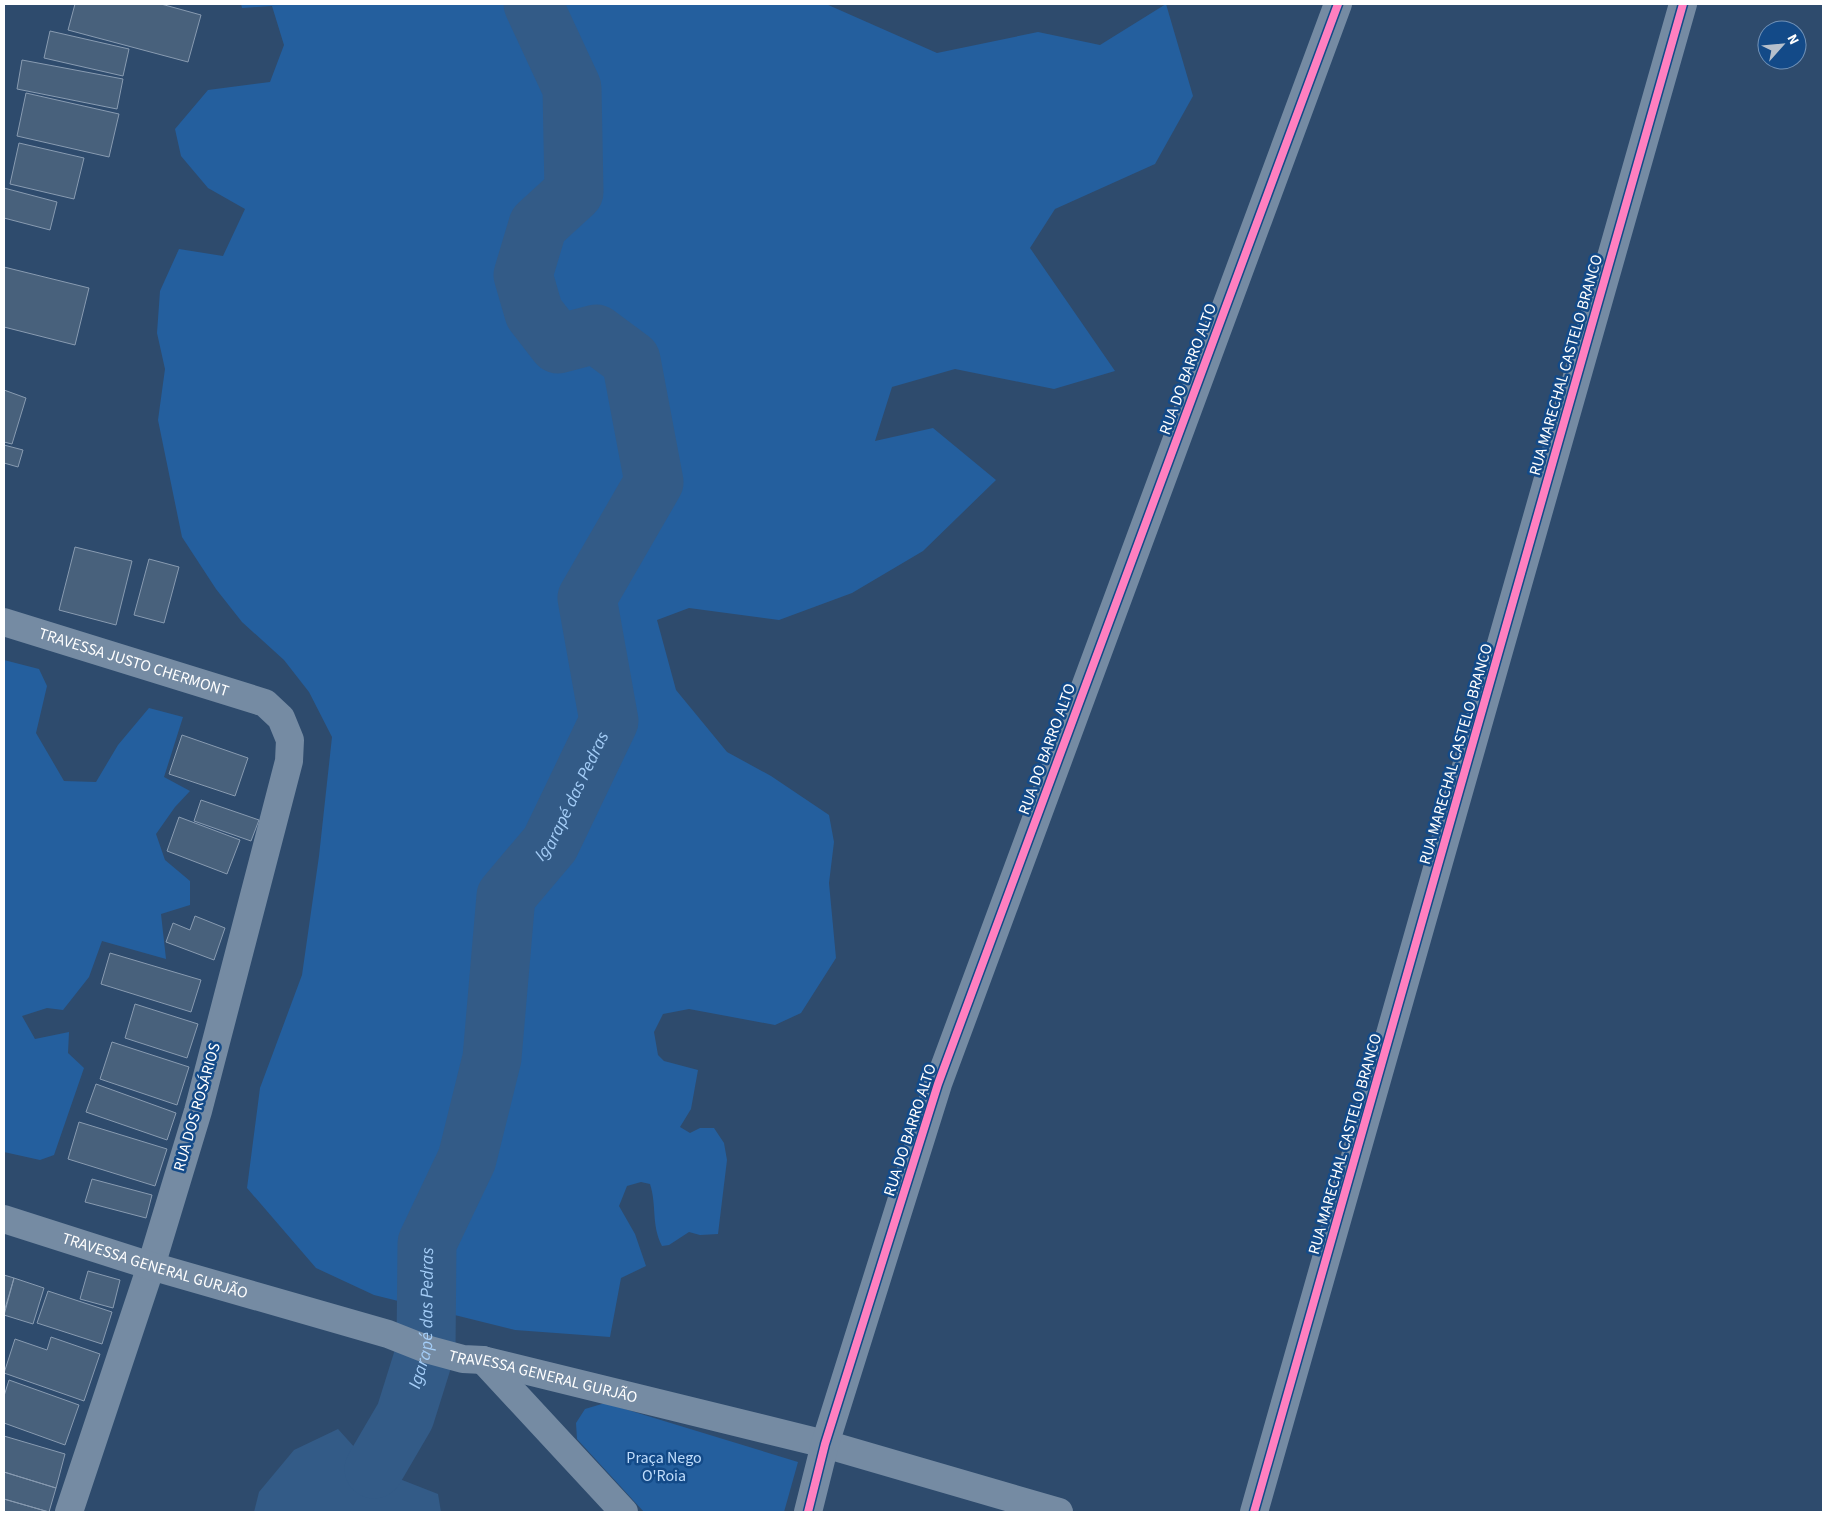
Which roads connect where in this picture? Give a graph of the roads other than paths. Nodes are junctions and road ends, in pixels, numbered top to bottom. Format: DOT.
graph roads {
  1 [pos="1338,4"];
  2 [pos="1683,4"];
  3 [pos="4,622"];
  4 [pos="265,703"];
  5 [pos="4,1219"];
  6 [pos="151,1266"];
  7 [pos="473,1360"];
  8 [pos="825,1444"];
  9 [pos="69,1512"];
  10 [pos="624,1512"];
  11 [pos="808,1512"];
  12 [pos="1058,1512"];
  13 [pos="1254,1512"];
  1 -- 8 [label="street, RUA DO BARRO ALTO"];
  2 -- 13 [label="street, RUA MARECHAL CASTELO BRANCO"];
  3 -- 4 [label="street, TRAVESSA JUSTO CHERMONT"];
  4 -- 6 [label="street, RUA DOS ROSÁRIOS"];
  5 -- 6 [label="street, TRAVESSA GENERAL GURJÃO"];
  6 -- 7 [label="street, TRAVESSA GENERAL GURJÃO"];
  6 -- 9 [label="street, RUA DOS ROSÁRIOS"];
  7 -- 8 [label="street, TRAVESSA GENERAL GURJÃO"];
  7 -- 10 [label="street"];
  8 -- 11 [label="street, RUA DO BARRO ALTO"];
  8 -- 12 [label="street, TRAVESSA GENERAL GURJÃO"];
}
